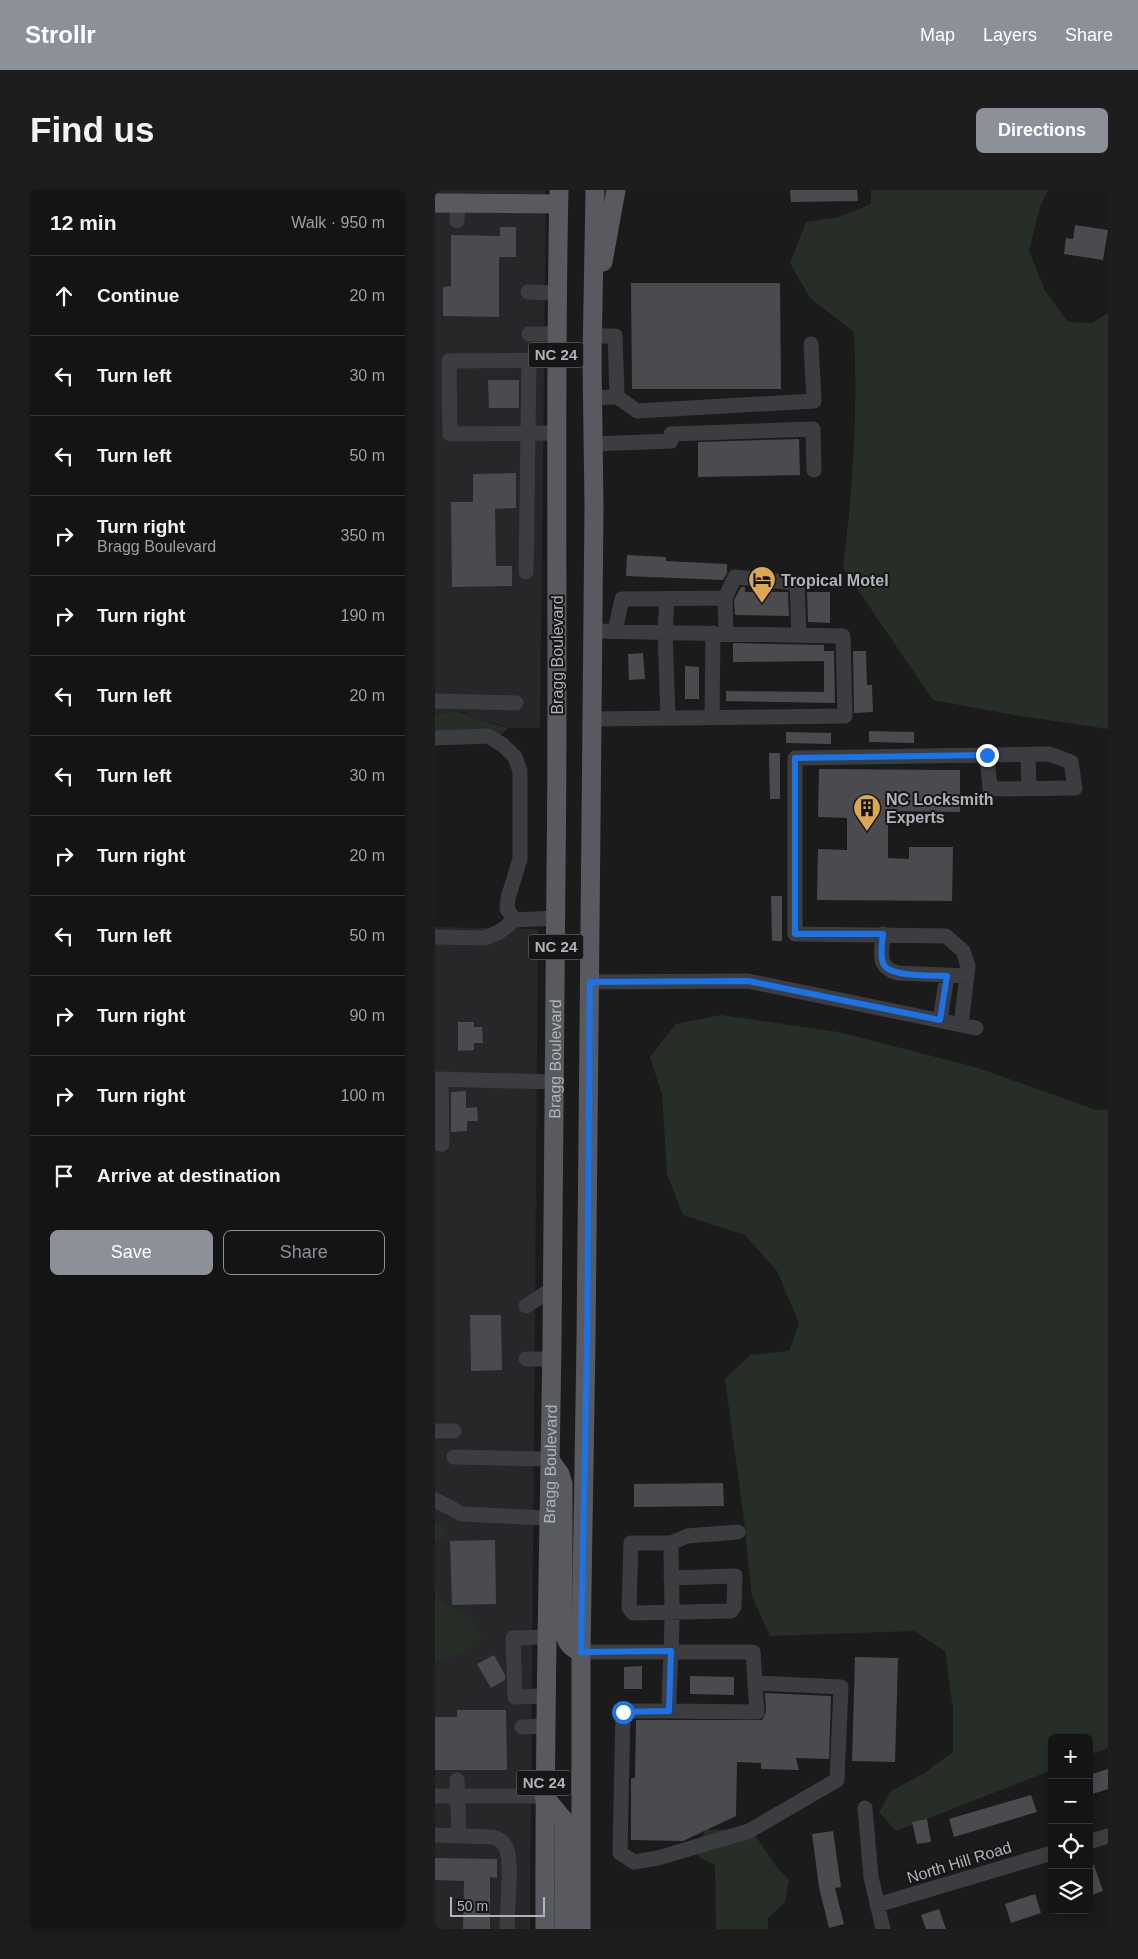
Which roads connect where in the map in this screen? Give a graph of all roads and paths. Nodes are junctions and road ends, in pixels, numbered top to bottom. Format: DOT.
graph roads {
  1 [pos="595,190"];
  2 [pos="616,190"];
  3 [pos="505,197"];
  4 [pos="558,197"];
  5 [pos="435,203"];
  6 [pos="528,292"];
  7 [pos="557,292"];
  8 [pos="593,314"];
  9 [pos="529,334"];
  10 [pos="556,334"];
  11 [pos="592,336"];
  12 [pos="811,344"];
  13 [pos="529,360"];
  14 [pos="556,360"];
  15 [pos="616,396"];
  16 [pos="593,398"];
  17 [pos="528,433"];
  18 [pos="556,433"];
  19 [pos="593,444"];
  20 [pos="814,470"];
  21 [pos="527,572"];
  22 [pos="725,598"];
  23 [pos="667,599"];
  24 [pos="593,631"];
  25 [pos="615,631"];
  26 [pos="665,632"];
  27 [pos="719,633"];
  28 [pos="799,635"];
  29 [pos="435,701"];
  30 [pos="516,703"];
  31 [pos="712,717"];
  32 [pos="668,718"];
  33 [pos="592,719"];
  34 [pos="435,738"];
  35 [pos="1028,754"];
  36 [pos="987,755"];
  37 [pos="1029,788"];
  38 [pos="556,918"];
  39 [pos="515,920"];
  40 [pos="883,934"];
  41 [pos="435,937"];
  42 [pos="947,976"];
  43 [pos="967,976"];
  44 [pos="590,982"];
  45 [pos="940,1020"];
  46 [pos="961,1025"];
  47 [pos="976,1028"];
  48 [pos="438,1079"];
  49 [pos="554,1082"];
  50 [pos="435,1143"];
  51 [pos="552,1289"];
  52 [pos="526,1306"];
  53 [pos="526,1359"];
  54 [pos="551,1359"];
  55 [pos="435,1431"];
  56 [pos="454,1431"];
  57 [pos="454,1457"];
  58 [pos="549,1459"];
  59 [pos="435,1500"];
  60 [pos="548,1518"];
  61 [pos="738,1532"];
  62 [pos="671,1544"];
  63 [pos="671,1578"];
  64 [pos="672,1613"];
  65 [pos="547,1637"];
  66 [pos="671,1651"];
  67 [pos="581,1652"];
  68 [pos="755,1683"];
  69 [pos="546,1696"];
  70 [pos="669,1711"];
  71 [pos="545,1726"];
  72 [pos="522,1727"];
  73 [pos="457,1780"];
  74 [pos="435,1796"];
  75 [pos="457,1796"];
  76 [pos="544,1796"];
  77 [pos="865,1808"];
  78 [pos="435,1835"];
  79 [pos="459,1835"];
  80 [pos="1108,1836"];
  81 [pos="1093,1841"];
  82 [pos="1048,1854"];
  83 [pos="877,1905"];
  84 [pos="507,1929"];
  85 [pos="545,1929"];
  86 [pos="565,1929"];
  87 [pos="581,1929"];
  88 [pos="883,1929"];
  1 -- 8 [label="main road, NC 24"];
  2 -- 8 [label="main road"];
  3 -- 4 [label="main road"];
  3 -- 5 [label="main road"];
  4 -- 7 [label="main road, Bragg Boulevard / NC 24"];
  6 -- 7 [label="street"];
  7 -- 10 [label="main road, Bragg Boulevard / NC 24"];
  8 -- 11 [label="main road, NC 24"];
  9 -- 10 [label="street"];
  10 -- 14 [label="main road, Bragg Boulevard / NC 24"];
  11 -- 15 [label="street"];
  11 -- 16 [label="main road, NC 24"];
  12 -- 15 [label="street"];
  13 -- 14 [label="street"];
  13 -- 17 [label="street"];
  13 -- 17 [label="street"];
  14 -- 18 [label="main road, Bragg Boulevard / NC 24"];
  15 -- 16 [label="street"];
  16 -- 19 [label="main road, NC 24"];
  17 -- 18 [label="street"];
  17 -- 21 [label="street"];
  18 -- 38 [label="main road, Bragg Boulevard / NC 24"];
  19 -- 20 [label="street"];
  19 -- 24 [label="main road, NC 24"];
  22 -- 23 [label="street"];
  22 -- 27 [label="street"];
  22 -- 28 [label="street"];
  23 -- 25 [label="street"];
  23 -- 26 [label="street"];
  24 -- 25 [label="street"];
  24 -- 33 [label="main road, NC 24"];
  25 -- 26 [label="street"];
  26 -- 27 [label="street"];
  26 -- 32 [label="street"];
  27 -- 28 [label="street"];
  27 -- 31 [label="street"];
  28 -- 31 [label="street"];
  29 -- 30 [label="street"];
  31 -- 32 [label="street"];
  32 -- 33 [label="street"];
  33 -- 44 [label="main road, NC 24"];
  34 -- 39 [label="street"];
  35 -- 36 [label="street"];
  35 -- 37 [label="street"];
  35 -- 37 [label="street"];
  36 -- 37 [label="street"];
  36 -- 40 [label="street"];
  38 -- 39 [label="street"];
  38 -- 49 [label="main road, Bragg Boulevard / NC 24"];
  39 -- 41 [label="street"];
  40 -- 42 [label="street"];
  40 -- 43 [label="street"];
  42 -- 43 [label="street"];
  42 -- 45 [label="street"];
  43 -- 46 [label="street"];
  44 -- 45 [label="street"];
  44 -- 67 [label="main road, NC 24"];
  45 -- 46 [label="street"];
  46 -- 47 [label="street"];
  48 -- 49 [label="street"];
  48 -- 50 [label="street"];
  49 -- 51 [label="main road, Bragg Boulevard / NC 24"];
  51 -- 52 [label="street"];
  51 -- 54 [label="main road, Bragg Boulevard / NC 24"];
  53 -- 54 [label="street"];
  54 -- 58 [label="main road, Bragg Boulevard / NC 24"];
  55 -- 56 [label="street"];
  57 -- 58 [label="street"];
  58 -- 60 [label="main road, Bragg Boulevard / NC 24"];
  58 -- 67 [label="main road"];
  59 -- 60 [label="street"];
  60 -- 65 [label="main road, Bragg Boulevard / NC 24"];
  61 -- 62 [label="street"];
  62 -- 63 [label="street"];
  62 -- 64 [label="street"];
  63 -- 64 [label="street"];
  63 -- 64 [label="street"];
  64 -- 66 [label="street"];
  65 -- 69 [label="main road, Bragg Boulevard / NC 24"];
  65 -- 69 [label="street"];
  66 -- 67 [label="street"];
  66 -- 68 [label="street"];
  66 -- 70 [label="street"];
  67 -- 87 [label="main road, NC 24"];
  68 -- 70 [label="street"];
  68 -- 70 [label="street"];
  69 -- 71 [label="main road, Bragg Boulevard / NC 24"];
  71 -- 72 [label="street"];
  71 -- 76 [label="main road, Bragg Boulevard / NC 24"];
  73 -- 75 [label="street"];
  74 -- 75 [label="street"];
  75 -- 76 [label="street"];
  75 -- 79 [label="street"];
  76 -- 85 [label="main road, Bragg Boulevard / NC 24"];
  76 -- 86 [label="main road"];
  77 -- 83 [label="street"];
  78 -- 79 [label="street"];
  79 -- 84 [label="street"];
  80 -- 81 [label="street"];
  82 -- 83 [label="street, North Hill Road"];
  83 -- 88 [label="street"];
}
